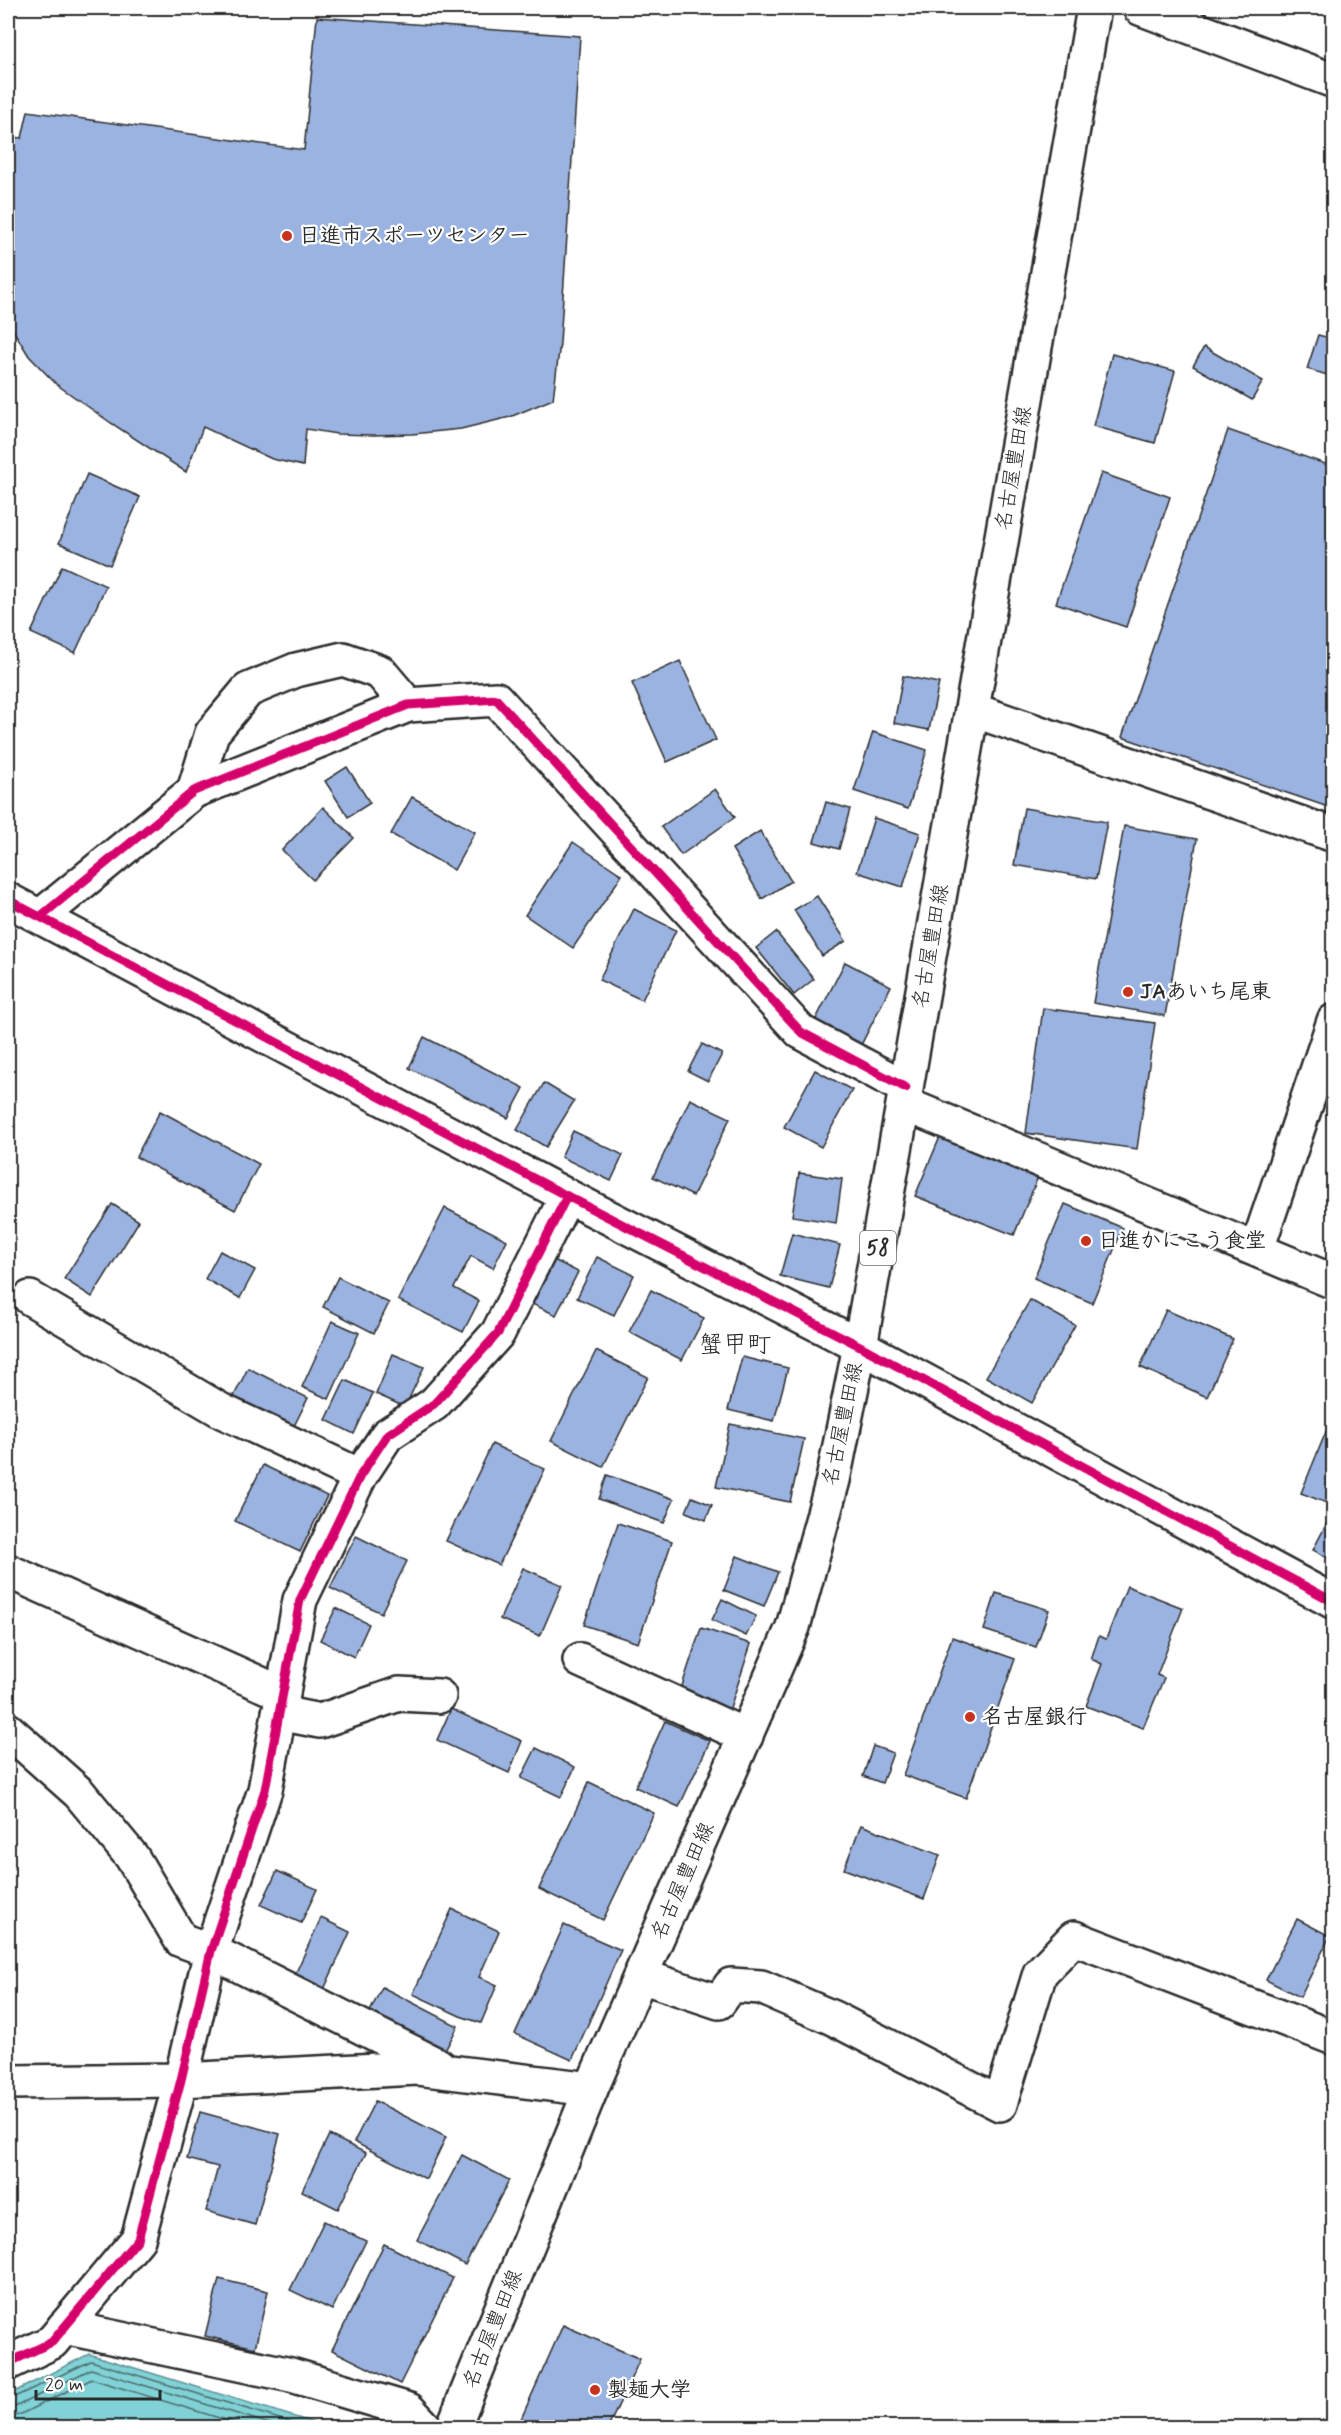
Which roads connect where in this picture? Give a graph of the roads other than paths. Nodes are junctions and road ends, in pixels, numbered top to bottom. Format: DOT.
graph roads {
  1 [pos="1094,8"];
  2 [pos="1140,8"];
  3 [pos="1334,81"];
  4 [pos="408,705"];
  5 [pos="973,710"];
  6 [pos="194,791"];
  7 [pos="1334,835"];
  8 [pos="8,900"];
  9 [pos="41,916"];
  10 [pos="1334,1021"];
  11 [pos="905,1096"];
  12 [pos="567,1196"];
  13 [pos="1257,1249"];
  14 [pos="1334,1282"];
  15 [pos="30,1298"];
  16 [pos="860,1346"];
  17 [pos="360,1476"];
  18 [pos="8,1571"];
  19 [pos="1334,1602"];
  20 [pos="580,1660"];
  21 [pos="439,1696"];
  22 [pos="281,1703"];
  23 [pos="8,1730"];
  24 [pos="746,1736"];
  25 [pos="211,1952"];
  26 [pos="641,1976"];
  27 [pos="1334,2038"];
  28 [pos="448,2071"];
  29 [pos="182,2080"];
  30 [pos="8,2082"];
  31 [pos="591,2088"];
  32 [pos="64,2327"];
  33 [pos="8,2363"];
  34 [pos="426,2427"];
  35 [pos="453,2427"];
  1 -- 5 [label="street, 名古屋豊田線 / 58"];
  2 -- 3 [label="street"];
  4 -- 6 [label="street"];
  4 -- 6 [label="street"];
  4 -- 11 [label="street"];
  5 -- 7 [label="street"];
  5 -- 11 [label="street, 名古屋豊田線 / 58"];
  6 -- 9 [label="street"];
  8 -- 9 [label="street"];
  9 -- 12 [label="street"];
  10 -- 13 [label="street"];
  11 -- 13 [label="street"];
  11 -- 16 [label="street, 名古屋豊田線 / 58"];
  12 -- 16 [label="street"];
  12 -- 17 [label="street"];
  13 -- 14 [label="street"];
  15 -- 17 [label="street"];
  16 -- 19 [label="street"];
  16 -- 24 [label="street, 名古屋豊田線 / 58"];
  17 -- 22 [label="street"];
  18 -- 22 [label="street"];
  20 -- 24 [label="street"];
  21 -- 22 [label="street"];
  22 -- 25 [label="street"];
  23 -- 25 [label="street"];
  24 -- 26 [label="street, 名古屋豊田線 / 58"];
  25 -- 28 [label="street"];
  25 -- 29 [label="street"];
  26 -- 27 [label="street"];
  26 -- 31 [label="street, 名古屋豊田線 / 58"];
  28 -- 29 [label="street"];
  28 -- 31 [label="street"];
  29 -- 30 [label="street"];
  29 -- 32 [label="street"];
  31 -- 35 [label="street, 名古屋豊田線 / 58"];
  32 -- 33 [label="street"];
  32 -- 34 [label="street"];
}
